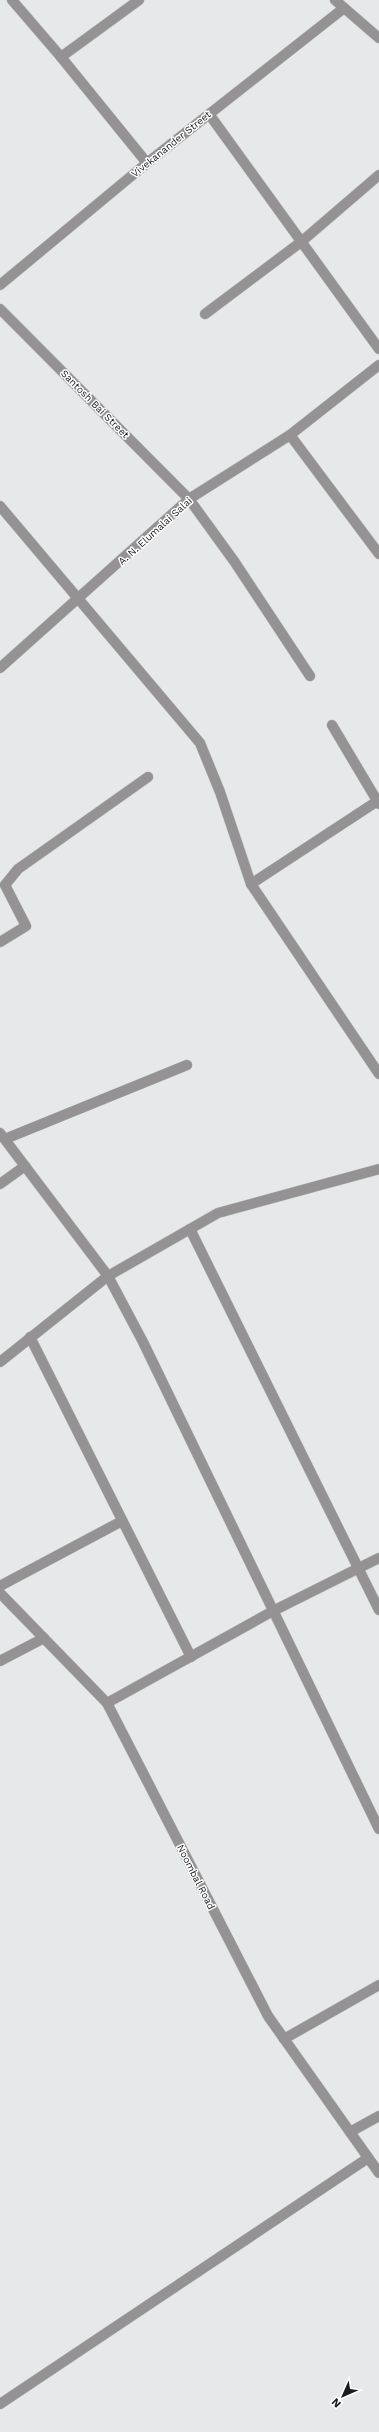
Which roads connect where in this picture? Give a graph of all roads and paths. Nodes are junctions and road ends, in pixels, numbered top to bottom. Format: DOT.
graph roads {
  1 [pos="12,0"];
  2 [pos="138,0"];
  3 [pos="335,0"];
  4 [pos="344,8"];
  5 [pos="379,38"];
  6 [pos="61,57"];
  7 [pos="209,114"];
  8 [pos="147,163"];
  9 [pos="379,175"];
  10 [pos="301,242"];
  11 [pos="0,285"];
  12 [pos="0,309"];
  13 [pos="205,314"];
  14 [pos="379,349"];
  15 [pos="379,365"];
  16 [pos="290,435"];
  17 [pos="189,499"];
  18 [pos="0,506"];
  19 [pos="379,554"];
  20 [pos="78,600"];
  21 [pos="0,668"];
  22 [pos="310,676"];
  23 [pos="332,725"];
  24 [pos="148,777"];
  25 [pos="378,802"];
  26 [pos="251,884"];
  27 [pos="0,942"];
  28 [pos="187,1065"];
  29 [pos="379,1074"];
  30 [pos="2,1136"];
  31 [pos="25,1166"];
  32 [pos="379,1169"];
  33 [pos="0,1184"];
  34 [pos="190,1229"];
  35 [pos="108,1276"];
  36 [pos="30,1337"];
  37 [pos="0,1362"];
  38 [pos="122,1521"];
  39 [pos="379,1558"];
  40 [pos="358,1568"];
  41 [pos="0,1592"];
  42 [pos="379,1610"];
  43 [pos="273,1611"];
  44 [pos="44,1638"];
  45 [pos="192,1657"];
  46 [pos="0,1661"];
  47 [pos="107,1703"];
  48 [pos="379,1829"];
  49 [pos="379,1985"];
  50 [pos="284,2039"];
  51 [pos="379,2116"];
  52 [pos="350,2132"];
  53 [pos="368,2158"];
  54 [pos="379,2173"];
  55 [pos="0,2404"];
  1 -- 6 [label="street"];
  2 -- 6 [label="street"];
  3 -- 4 [label="street"];
  4 -- 5 [label="street"];
  4 -- 7 [label="street, Vivekanander Street"];
  6 -- 8 [label="street"];
  7 -- 8 [label="street, Vivekanander Street"];
  7 -- 10 [label="street"];
  8 -- 11 [label="street, Vivekanander Street"];
  9 -- 10 [label="street"];
  10 -- 13 [label="street"];
  10 -- 14 [label="street"];
  12 -- 17 [label="street, Santosh Bai Street"];
  15 -- 16 [label="street, A. N. Elumalai Salai"];
  16 -- 17 [label="street, A. N. Elumalai Salai"];
  16 -- 19 [label="street"];
  17 -- 20 [label="street, A. N. Elumalai Salai"];
  17 -- 22 [label="street, Santosh Bai Street"];
  18 -- 20 [label="street"];
  20 -- 21 [label="street, A. N. Elumalai Salai"];
  20 -- 26 [label="street"];
  23 -- 25 [label="street"];
  24 -- 27 [label="street"];
  25 -- 26 [label="street"];
  26 -- 29 [label="street"];
  28 -- 30 [label="street"];
  30 -- 31 [label="street"];
  31 -- 33 [label="street"];
  31 -- 35 [label="street"];
  32 -- 34 [label="street"];
  34 -- 35 [label="street"];
  34 -- 40 [label="street"];
  35 -- 36 [label="street"];
  35 -- 43 [label="street"];
  36 -- 37 [label="street"];
  36 -- 38 [label="street"];
  38 -- 41 [label="street"];
  38 -- 45 [label="street"];
  39 -- 40 [label="street"];
  40 -- 42 [label="street"];
  40 -- 43 [label="street"];
  41 -- 44 [label="street, Noombal Road"];
  43 -- 45 [label="street"];
  43 -- 48 [label="street"];
  44 -- 46 [label="street"];
  44 -- 47 [label="street, Noombal Road"];
  45 -- 47 [label="street"];
  47 -- 50 [label="street, Noombal Road"];
  49 -- 50 [label="street"];
  50 -- 52 [label="street, Noombal Road"];
  51 -- 52 [label="street"];
  52 -- 53 [label="street, Noombal Road"];
  53 -- 54 [label="street, Noombal Road"];
  53 -- 55 [label="street"];
}
